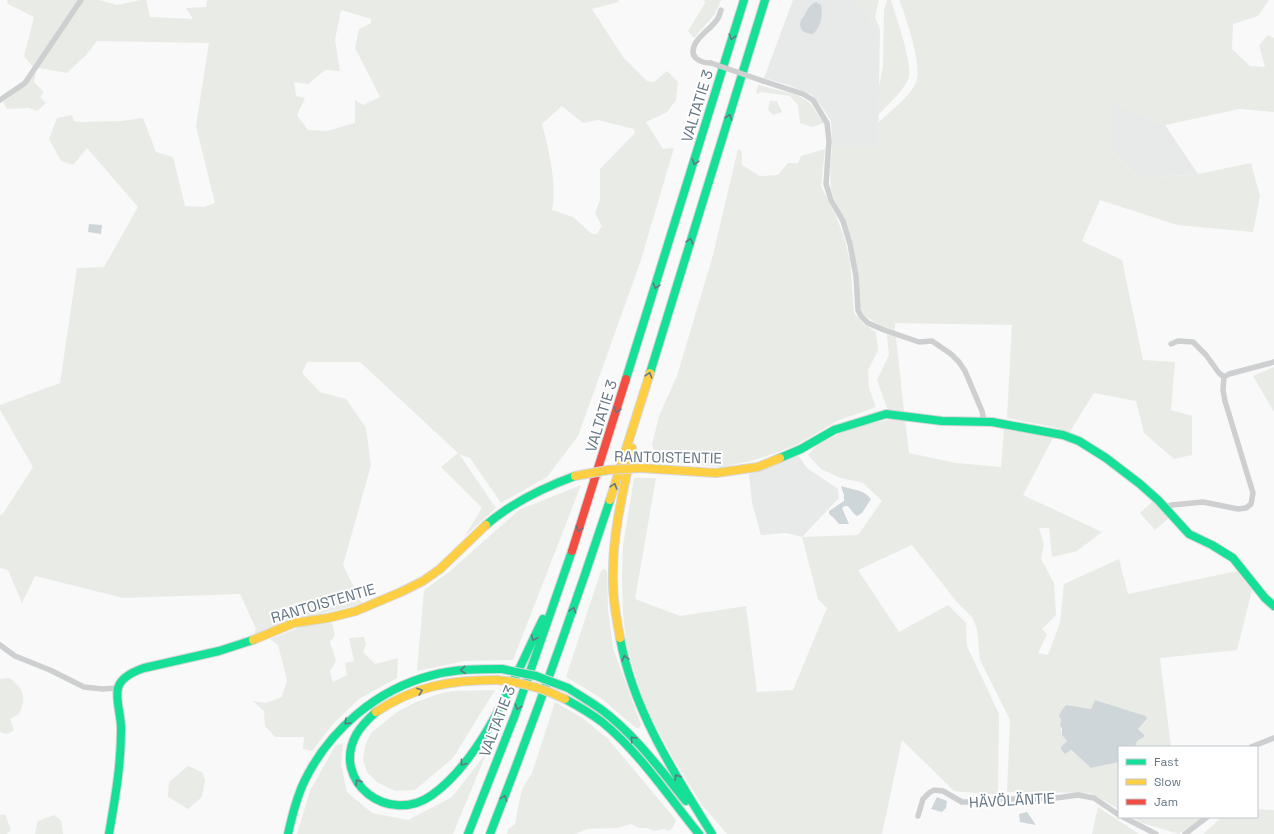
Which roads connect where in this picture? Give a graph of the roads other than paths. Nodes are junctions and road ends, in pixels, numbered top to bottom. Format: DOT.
graph roads {
  1 [pos="81,0"];
  2 [pos="744,0"];
  3 [pos="765,0"];
  4 [pos="721,10"];
  5 [pos="0,100"];
  6 [pos="1171,344"];
  7 [pos="1274,362"];
  8 [pos="1224,377"];
  9 [pos="638,412"];
  10 [pos="984,422"];
  11 [pos="1164,507"];
  12 [pos="564,578"];
  13 [pos="1274,606"];
  14 [pos="0,645"];
  15 [pos="118,688"];
  16 [pos="1274,738"];
  17 [pos="1254,746"];
  18 [pos="1118,814"];
  19 [pos="918,816"];
  20 [pos="1124,818"];
  21 [pos="1206,818"];
  22 [pos="109,834"];
  23 [pos="288,834"];
  24 [pos="468,834"];
  25 [pos="490,834"];
  26 [pos="698,834"];
  27 [pos="712,834"];
  28 [pos="1156,834"];
  29 [pos="1185,834"];
  1 -- 5 [label="street"];
  2 -- 12 [label="main road, VALTATIE 3, one-way"];
  9 -- 3 [label="main road, one-way"];
  4 -- 10 [label="street, bridge"];
  6 -- 8 [label="street"];
  7 -- 8 [label="street"];
  8 -- 11 [label="street"];
  25 -- 9 [label="main road, one-way"];
  27 -- 9 [label="main road, one-way"];
  10 -- 11 [label="main road, RANTOISTENTIE"];
  10 -- 15 [label="main road, RANTOISTENTIE, bridge"];
  11 -- 13 [label="main road, RANTOISTENTIE"];
  12 -- 24 [label="main road, VALTATIE 3, one-way"];
  12 -- 26 [label="main road, one-way, bridge"];
  14 -- 15 [label="street"];
  15 -- 22 [label="main road"];
  16 -- 17 [label="street"];
  18 -- 19 [label="street, HÄVÖLÄNTIE"];
  20 -- 28 [label="street"];
  21 -- 29 [label="street"];
  27 -- 23 [label="main road, one-way, bridge"];
}
